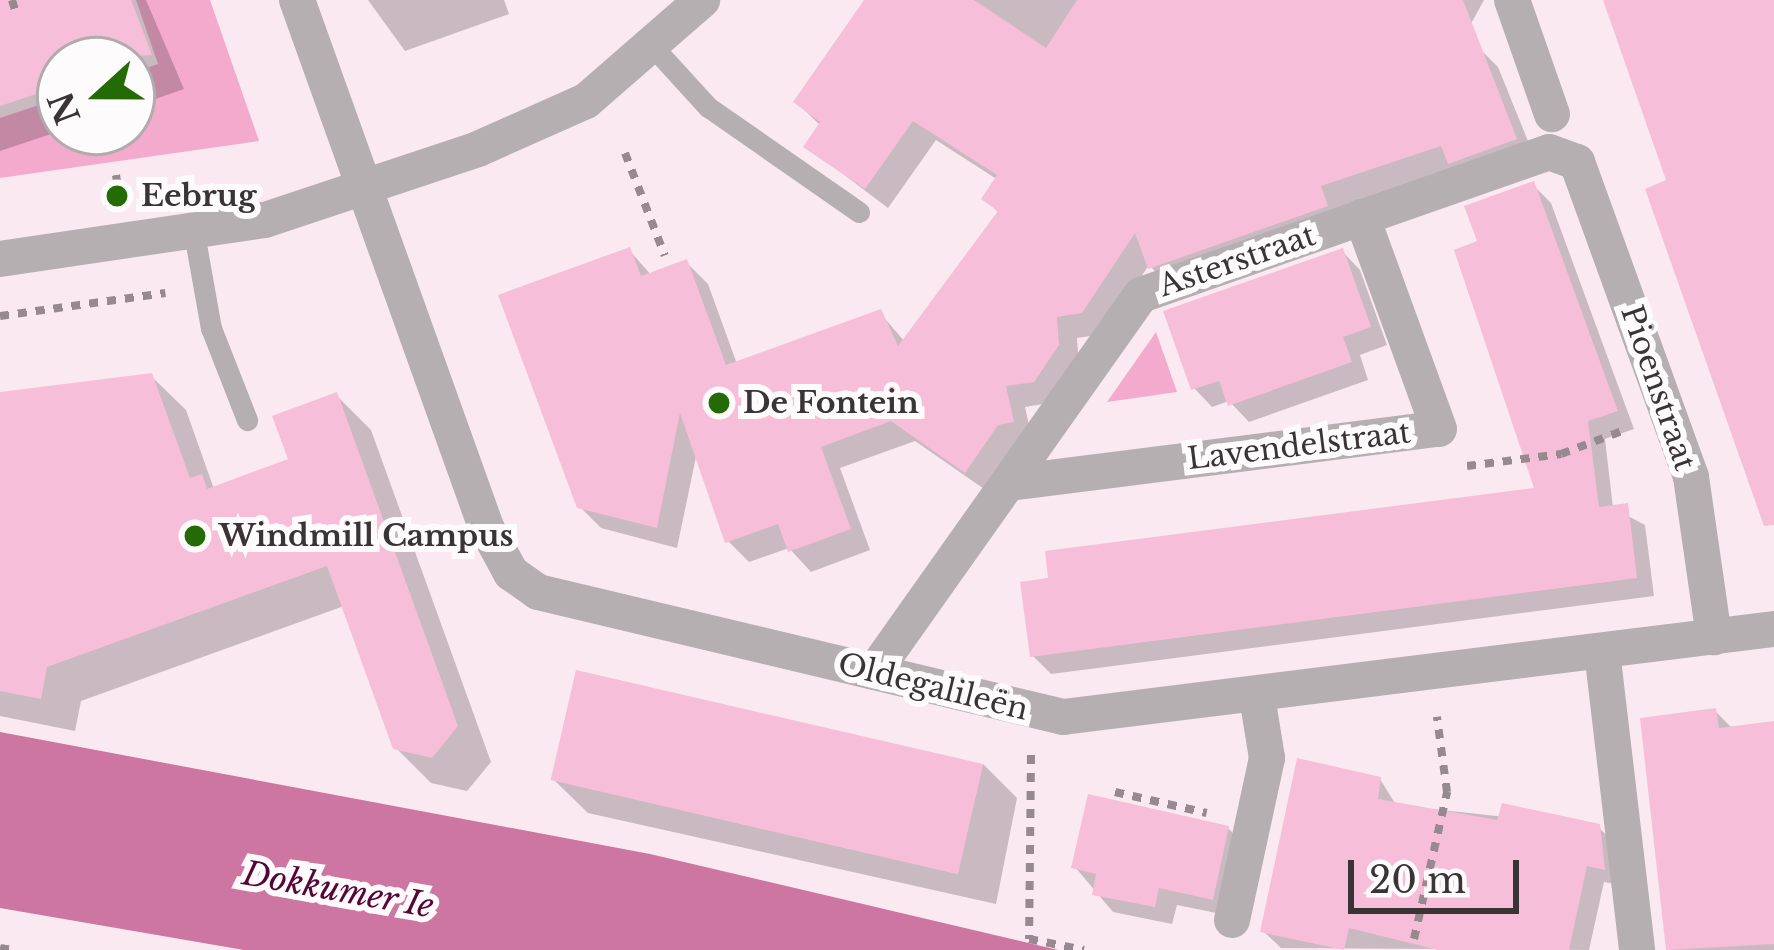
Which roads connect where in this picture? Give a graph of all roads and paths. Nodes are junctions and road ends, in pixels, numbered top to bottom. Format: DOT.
graph roads {
  1 [pos="297,0"];
  2 [pos="702,0"];
  3 [pos="1512,0"];
  4 [pos="656,49"];
  5 [pos="1552,114"];
  6 [pos="1566,151"];
  7 [pos="625,153"];
  8 [pos="116,175"];
  9 [pos="118,187"];
  10 [pos="364,190"];
  11 [pos="859,212"];
  12 [pos="1362,218"];
  13 [pos="194,233"];
  14 [pos="665,256"];
  15 [pos="0,259"];
  16 [pos="1668,414"];
  17 [pos="247,421"];
  18 [pos="1438,429"];
  19 [pos="1009,483"];
  20 [pos="1774,629"];
  21 [pos="1714,637"];
  22 [pos="1602,651"];
  23 [pos="874,672"];
  24 [pos="1431,674"];
  25 [pos="1257,696"];
  26 [pos="1035,712"];
  27 [pos="1115,792"];
  28 [pos="1253,823"];
  29 [pos="1232,920"];
  30 [pos="1414,940"];
  31 [pos="0,949"];
  32 [pos="12,950"];
  33 [pos="1084,950"];
  34 [pos="1637,950"];
  1 -- 10 [label="street, Oldegalileën"];
  2 -- 4 [label="street"];
  3 -- 5 [label="street"];
  4 -- 10 [label="street"];
  4 -- 11 [label="lane"];
  6 -- 12 [label="street, Asterstraat"];
  6 -- 16 [label="street, Pioenstraat"];
  7 -- 14 [label="path"];
  8 -- 9 [label="path"];
  10 -- 13 [label="street"];
  10 -- 23 [label="street, Oldegalileën"];
  12 -- 18 [label="street, Lavendelstraat"];
  12 -- 19 [label="street, Asterstraat"];
  13 -- 15 [label="street"];
  13 -- 17 [label="lane"];
  16 -- 18 [label="path"];
  16 -- 21 [label="street, Pioenstraat"];
  18 -- 19 [label="street, Lavendelstraat"];
  19 -- 23 [label="street, Asterstraat"];
  20 -- 21 [label="street, Oldegalileën"];
  21 -- 22 [label="street, Oldegalileën"];
  22 -- 24 [label="street, Oldegalileën"];
  22 -- 34 [label="street"];
  23 -- 26 [label="street, Oldegalileën"];
  24 -- 25 [label="street, Oldegalileën"];
  24 -- 30 [label="path"];
  25 -- 26 [label="street, Oldegalileën"];
  25 -- 28 [label="street"];
  26 -- 33 [label="path"];
  27 -- 28 [label="path"];
  28 -- 29 [label="street"];
  31 -- 32 [label="path"];
}
